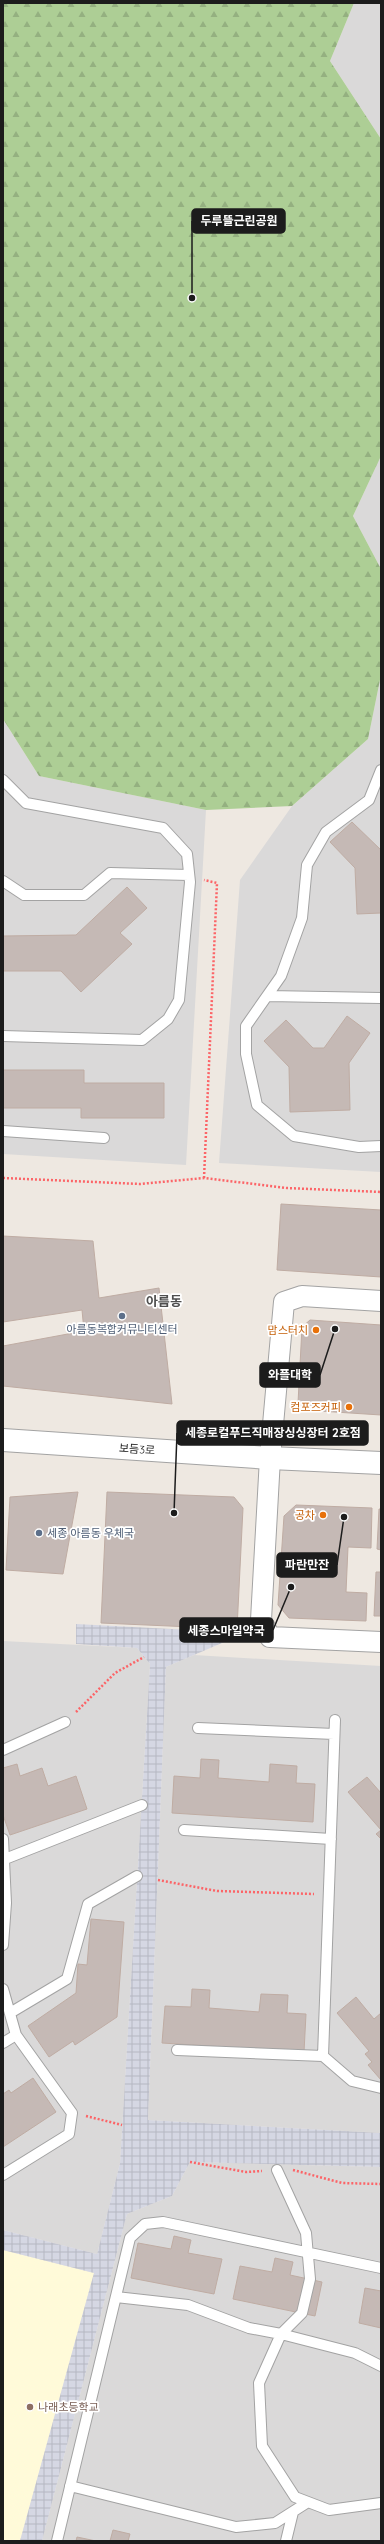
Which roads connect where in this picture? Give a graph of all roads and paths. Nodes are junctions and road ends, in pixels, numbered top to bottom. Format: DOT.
graph roads {
  1 [pos="381,770"];
  2 [pos="3,780"];
  3 [pos="189,875"];
  4 [pos="3,881"];
  5 [pos="217,883"];
  6 [pos="268,996"];
  7 [pos="381,998"];
  8 [pos="3,1036"];
  9 [pos="3,1131"];
  10 [pos="104,1138"];
  11 [pos="381,1146"];
  12 [pos="3,1178"];
  13 [pos="204,1178"];
  14 [pos="381,1192"];
  15 [pos="381,1301"];
  16 [pos="3,1440"];
  17 [pos="270,1458"];
  18 [pos="381,1463"];
  19 [pos="381,1642"];
  20 [pos="144,1657"];
  21 [pos="335,1720"];
  22 [pos="65,1722"];
  23 [pos="198,1728"];
  24 [pos="334,1734"];
  25 [pos="3,1750"];
  26 [pos="142,1805"];
  27 [pos="184,1830"];
  28 [pos="3,1839"];
  29 [pos="331,1839"];
  30 [pos="5,1859"];
  31 [pos="137,1876"];
  32 [pos="158,1880"];
  33 [pos="4,1894"];
  34 [pos="329,1894"];
  35 [pos="3,1945"];
  36 [pos="3,1989"];
  37 [pos="10,2013"];
  38 [pos="16,2035"];
  39 [pos="3,2043"];
  40 [pos="177,2050"];
  41 [pos="323,2056"];
  42 [pos="381,2088"];
  43 [pos="72,2113"];
  44 [pos="122,2125"];
  45 [pos="276,2170"];
  46 [pos="3,2175"];
  47 [pos="308,2254"];
  48 [pos="381,2268"];
  49 [pos="116,2297"];
  50 [pos="281,2334"];
  51 [pos="381,2366"];
  52 [pos="70,2486"];
  53 [pos="308,2502"];
  54 [pos="378,2505"];
  55 [pos="293,2512"];
  56 [pos="57,2541"];
  57 [pos="286,2541"];
  1 -- 6 [label="lane"];
  2 -- 3 [label="lane"];
  3 -- 4 [label="lane"];
  3 -- 8 [label="lane"];
  5 -- 13 [label="path"];
  6 -- 7 [label="lane"];
  6 -- 11 [label="lane"];
  9 -- 10 [label="lane"];
  12 -- 13 [label="path"];
  13 -- 14 [label="path"];
  15 -- 17 [label="street"];
  16 -- 17 [label="street, 보듬3로"];
  17 -- 18 [label="street, 보듬3로"];
  17 -- 19 [label="street"];
  20 -- 22 [label="path"];
  21 -- 24 [label="lane"];
  22 -- 25 [label="lane"];
  23 -- 24 [label="lane"];
  24 -- 29 [label="lane"];
  26 -- 30 [label="lane"];
  27 -- 29 [label="lane"];
  28 -- 30 [label="lane"];
  29 -- 34 [label="lane"];
  30 -- 33 [label="lane"];
  31 -- 37 [label="lane"];
  32 -- 34 [label="path"];
  33 -- 35 [label="lane"];
  34 -- 41 [label="lane"];
  36 -- 37 [label="lane"];
  37 -- 38 [label="lane"];
  38 -- 39 [label="lane"];
  38 -- 43 [label="lane"];
  40 -- 41 [label="lane"];
  41 -- 42 [label="lane"];
  43 -- 44 [label="path"];
  43 -- 46 [label="lane"];
  45 -- 47 [label="lane"];
  47 -- 48 [label="lane"];
  47 -- 49 [label="lane"];
  47 -- 50 [label="lane"];
  49 -- 50 [label="lane"];
  49 -- 52 [label="lane"];
  50 -- 51 [label="lane"];
  50 -- 53 [label="lane"];
  52 -- 55 [label="lane"];
  52 -- 56 [label="lane"];
  53 -- 54 [label="lane"];
  53 -- 55 [label="lane"];
  55 -- 57 [label="lane"];
}
